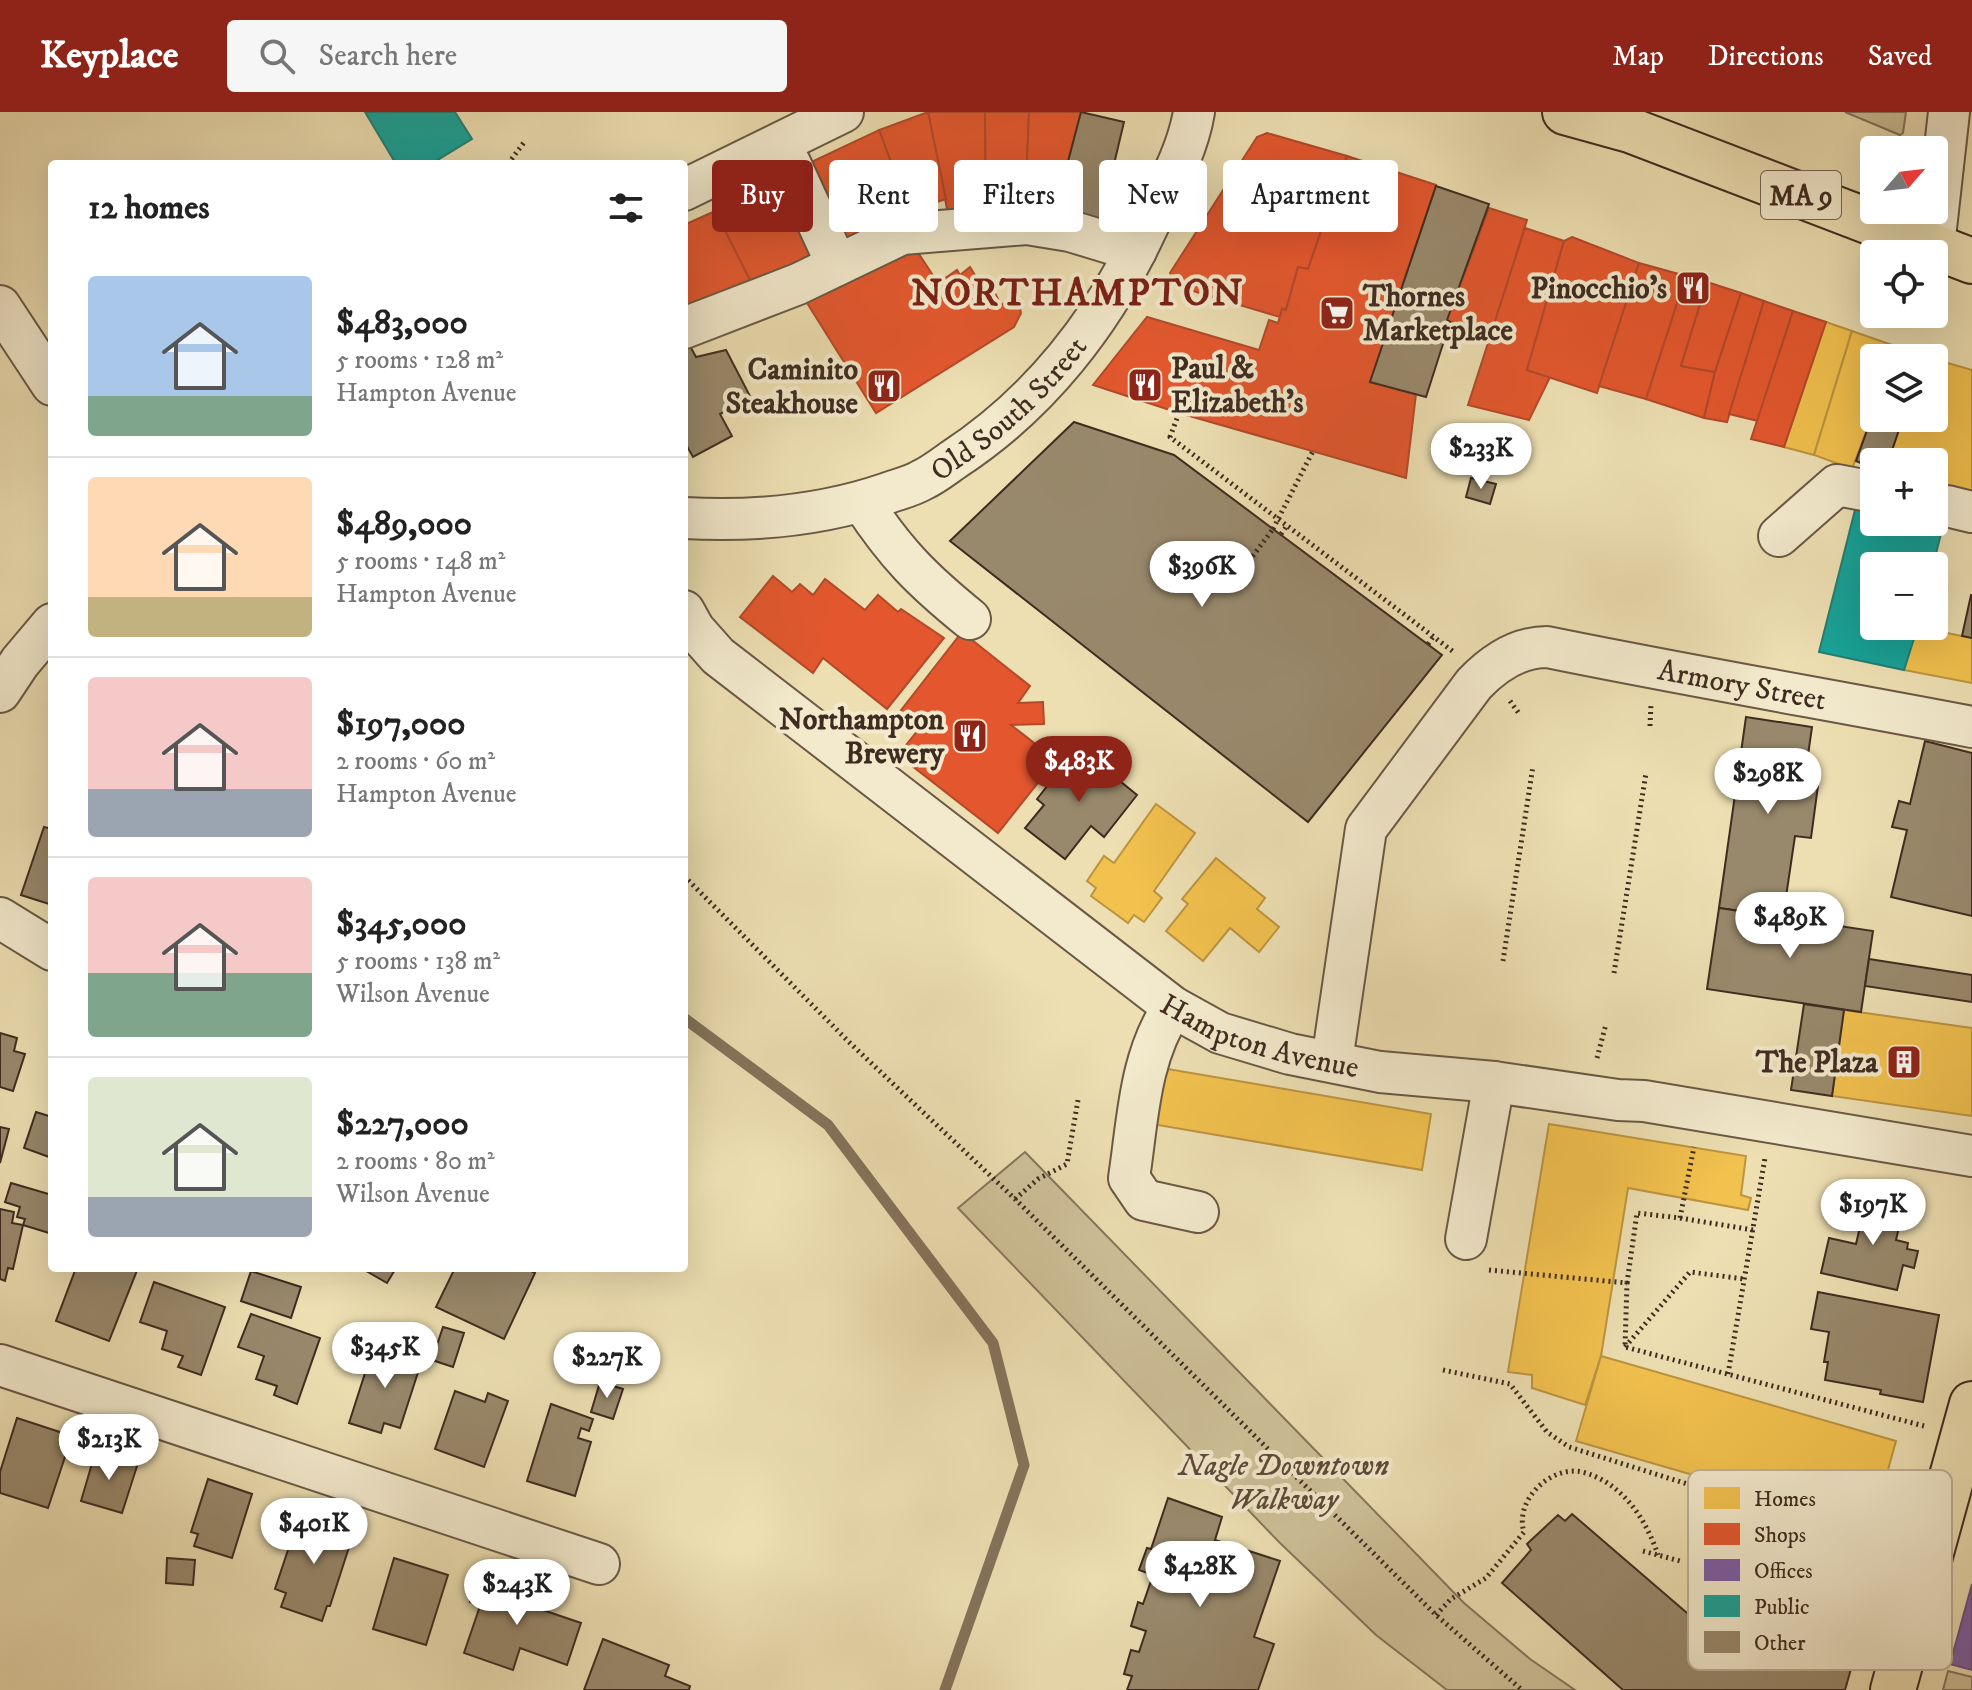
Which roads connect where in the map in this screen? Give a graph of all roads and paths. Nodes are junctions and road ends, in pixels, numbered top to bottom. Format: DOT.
graph roads {
  1 [pos="843,112"];
  2 [pos="1194,112"];
  3 [pos="1565,112"];
  4 [pos="1949,112"];
  5 [pos="1632,121"];
  6 [pos="525,141"];
  7 [pos="511,160"];
  8 [pos="688,188"];
  9 [pos="813,213"];
  10 [pos="1136,251"];
  11 [pos="1953,254"];
  12 [pos="837,265"];
  13 [pos="0,306"];
  14 [pos="688,326"];
  15 [pos="45,358"];
  16 [pos="1179,413"];
  17 [pos="1313,451"];
  18 [pos="1860,489"];
  19 [pos="862,502"];
  20 [pos="688,518"];
  21 [pos="1286,527"];
  22 [pos="1281,534"];
  23 [pos="1779,536"];
  24 [pos="1249,561"];
  25 [pos="688,618"];
  26 [pos="970,619"];
  27 [pos="48,629"];
  28 [pos="1433,637"];
  29 [pos="1428,644"];
  30 [pos="1458,657"];
  31 [pos="1514,672"];
  32 [pos="0,692"];
  33 [pos="1651,697"];
  34 [pos="1507,698"];
  35 [pos="1650,726"];
  36 [pos="1972,727"];
  37 [pos="1533,766"];
  38 [pos="1646,773"];
  39 [pos="688,880"];
  40 [pos="0,918"];
  41 [pos="48,948"];
  42 [pos="1503,961"];
  43 [pos="1614,973"];
  44 [pos="1173,1007"];
  45 [pos="1606,1024"];
  46 [pos="1332,1061"];
  47 [pos="1595,1068"];
  48 [pos="1494,1082"];
  49 [pos="1078,1100"];
  50 [pos="1695,1139"];
  51 [pos="1767,1149"];
  52 [pos="1972,1156"];
  53 [pos="1015,1199"];
  54 [pos="1198,1212"];
  55 [pos="1680,1218"];
  56 [pos="1753,1230"];
  57 [pos="1471,1254"];
  58 [pos="1745,1279"];
  59 [pos="1627,1283"];
  60 [pos="1625,1347"];
  61 [pos="0,1365"];
  62 [pos="1443,1370"];
  63 [pos="1728,1374"];
  64 [pos="1972,1404"];
  65 [pos="1924,1426"];
  66 [pos="1964,1466"];
  67 [pos="1688,1484"];
  68 [pos="1952,1502"];
  69 [pos="1658,1555"];
  70 [pos="599,1564"];
  71 [pos="1436,1615"];
  72 [pos="1899,1670"];
  73 [pos="1522,1690"];
  74 [pos="1893,1690"];
  1 -- 8 [label="street"];
  2 -- 10 [label="street, Old South Street"];
  3 -- 5 [label="main road, MA 9"];
  4 -- 11 [label="street"];
  5 -- 11 [label="main road, MA 9"];
  6 -- 7 [label="path"];
  9 -- 12 [label="street"];
  10 -- 12 [label="street"];
  10 -- 19 [label="street, Old South Street"];
  12 -- 14 [label="street"];
  13 -- 15 [label="street"];
  16 -- 21 [label="path"];
  17 -- 24 [label="path, bridge"];
  18 -- 23 [label="street"];
  19 -- 20 [label="street, Old South Street"];
  19 -- 26 [label="street"];
  21 -- 22 [label="path"];
  21 -- 28 [label="path"];
  25 -- 44 [label="street, Hampton Avenue"];
  27 -- 32 [label="street"];
  28 -- 29 [label="path"];
  28 -- 30 [label="path"];
  31 -- 34 [label="path"];
  31 -- 36 [label="street, Armory Street"];
  31 -- 46 [label="street"];
  33 -- 35 [label="path"];
  37 -- 42 [label="path"];
  38 -- 43 [label="path"];
  39 -- 53 [label="path"];
  40 -- 41 [label="street"];
  44 -- 46 [label="street, Hampton Avenue"];
  44 -- 54 [label="street"];
  45 -- 47 [label="path"];
  46 -- 48 [label="street, Hampton Avenue"];
  48 -- 52 [label="street, Hampton Avenue"];
  48 -- 57 [label="street"];
  49 -- 53 [label="path"];
  50 -- 55 [label="path"];
  51 -- 56 [label="path"];
  53 -- 71 [label="path"];
  55 -- 56 [label="path"];
  55 -- 59 [label="path"];
  56 -- 58 [label="path"];
  57 -- 59 [label="path"];
  58 -- 60 [label="path"];
  58 -- 63 [label="path"];
  59 -- 60 [label="path"];
  60 -- 63 [label="path"];
  61 -- 70 [label="street"];
  62 -- 67 [label="path"];
  63 -- 65 [label="path"];
  64 -- 66 [label="main road"];
  66 -- 68 [label="main road"];
  69 -- 71 [label="path"];
  71 -- 73 [label="path"];
  72 -- 74 [label="main road"];
}
